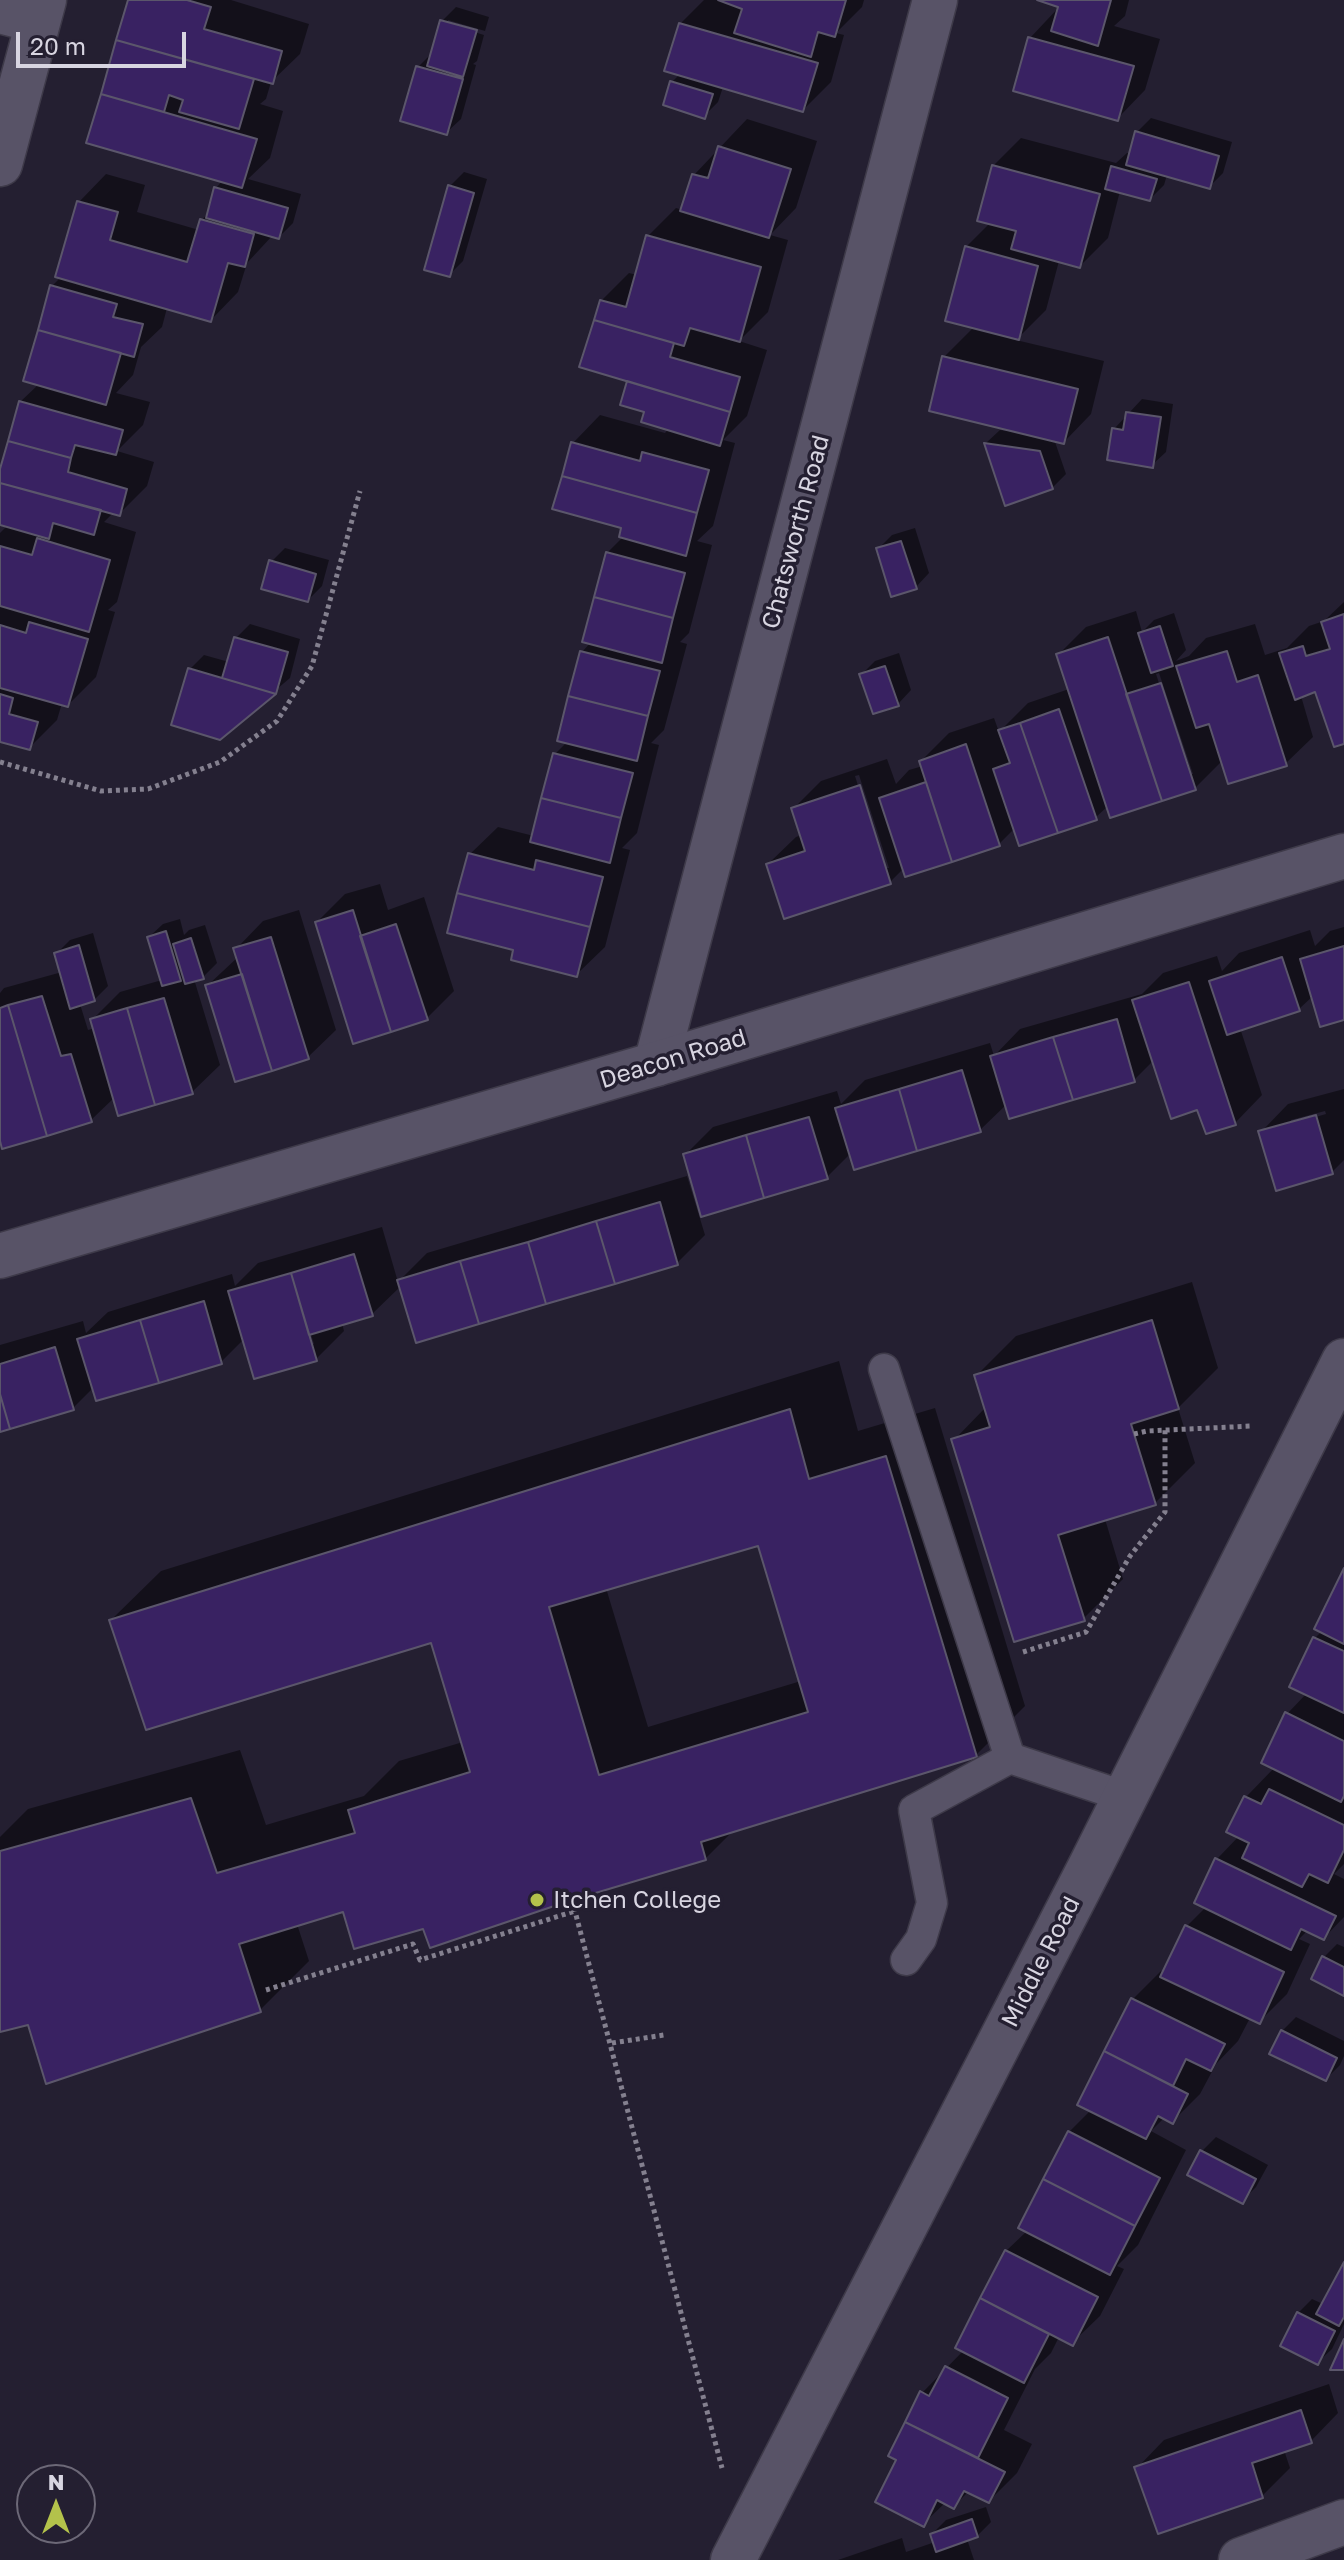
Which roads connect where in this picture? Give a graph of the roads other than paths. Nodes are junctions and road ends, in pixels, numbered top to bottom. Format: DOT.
graph roads {
  1 [pos="935,0"];
  2 [pos="27,11"];
  3 [pos="0,164"];
  4 [pos="1344,856"];
  5 [pos="656,1064"];
  6 [pos="0,1256"];
  7 [pos="1344,1361"];
  8 [pos="884,1369"];
  9 [pos="1010,1758"];
  10 [pos="1126,1797"];
  11 [pos="906,1960"];
  12 [pos="1344,2522"];
  13 [pos="737,2551"];
  14 [pos="1241,2560"];
  1 -- 5 [label="street, Chatsworth Road"];
  2 -- 3 [label="street"];
  4 -- 5 [label="street, Deacon Road"];
  5 -- 6 [label="street, Deacon Road"];
  7 -- 10 [label="street, Middle Road"];
  8 -- 9 [label="lane"];
  9 -- 10 [label="lane"];
  9 -- 11 [label="lane"];
  10 -- 13 [label="street, Middle Road"];
  12 -- 14 [label="street"];
}
